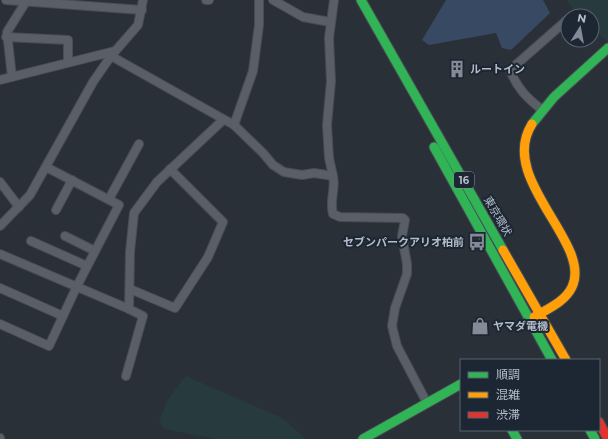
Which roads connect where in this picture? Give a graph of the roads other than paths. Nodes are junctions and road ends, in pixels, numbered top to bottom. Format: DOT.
graph roads {
  1 [pos="6,0"];
  2 [pos="143,0"];
  3 [pos="206,0"];
  4 [pos="209,0"];
  5 [pos="259,0"];
  6 [pos="273,0"];
  7 [pos="334,0"];
  8 [pos="352,0"];
  9 [pos="361,0"];
  10 [pos="26,1"];
  11 [pos="142,10"];
  12 [pos="330,22"];
  13 [pos="560,25"];
  14 [pos="6,37"];
  15 [pos="608,48"];
  16 [pos="113,53"];
  17 [pos="68,62"];
  18 [pos="12,77"];
  19 [pos="0,80"];
  20 [pos="541,109"];
  21 [pos="223,120"];
  22 [pos="234,125"];
  23 [pos="139,144"];
  24 [pos="46,167"];
  25 [pos="170,169"];
  26 [pos="333,176"];
  27 [pos="72,180"];
  28 [pos="0,182"];
  29 [pos="109,199"];
  30 [pos="19,206"];
  31 [pos="56,210"];
  32 [pos="0,226"];
  33 [pos="65,236"];
  34 [pos="30,241"];
  35 [pos="95,251"];
  36 [pos="0,254"];
  37 [pos="87,266"];
  38 [pos="77,286"];
  39 [pos="0,288"];
  40 [pos="130,289"];
  41 [pos="129,309"];
  42 [pos="540,313"];
  43 [pos="63,316"];
  44 [pos="530,319"];
  45 [pos="0,324"];
  46 [pos="551,359"];
  47 [pos="565,359"];
  48 [pos="126,376"];
  49 [pos="460,385"];
  50 [pos="427,403"];
  51 [pos="600,424"];
  52 [pos="363,439"];
  53 [pos="608,439"];
  1 -- 10 [label="street"];
  2 -- 11 [label="street"];
  3 -- 4 [label="street"];
  5 -- 22 [label="street"];
  6 -- 12 [label="street"];
  7 -- 12 [label="street"];
  8 -- 44 [label="main road, 東京環状 / 16"];
  9 -- 42 [label="main road, 東京環状 / 16"];
  10 -- 11 [label="street"];
  10 -- 14 [label="street"];
  11 -- 16 [label="street"];
  12 -- 26 [label="street"];
  13 -- 20 [label="street"];
  14 -- 17 [label="street"];
  14 -- 18 [label="street"];
  15 -- 20 [label="main road"];
  16 -- 17 [label="street"];
  16 -- 21 [label="street"];
  16 -- 24 [label="street"];
  17 -- 18 [label="street"];
  18 -- 19 [label="street"];
  20 -- 42 [label="main road"];
  21 -- 22 [label="street"];
  21 -- 25 [label="street"];
  22 -- 26 [label="street"];
  23 -- 29 [label="street"];
  24 -- 27 [label="street"];
  24 -- 30 [label="street"];
  25 -- 40 [label="street"];
  25 -- 40 [label="street"];
  26 -- 50 [label="street"];
  27 -- 29 [label="street"];
  27 -- 31 [label="street"];
  28 -- 30 [label="street"];
  29 -- 35 [label="street"];
  30 -- 32 [label="street"];
  33 -- 35 [label="street"];
  34 -- 37 [label="street"];
  35 -- 37 [label="street"];
  36 -- 38 [label="street"];
  37 -- 38 [label="street"];
  38 -- 41 [label="street"];
  38 -- 43 [label="street"];
  39 -- 43 [label="street"];
  40 -- 41 [label="street"];
  41 -- 48 [label="street"];
  42 -- 44 [label="main road"];
  42 -- 47 [label="main road, 東京環状 / 16"];
  43 -- 45 [label="street"];
  44 -- 46 [label="main road, 東京環状 / 16"];
  49 -- 50 [label="main road"];
  50 -- 52 [label="main road"];
  51 -- 53 [label="main road"];
}
